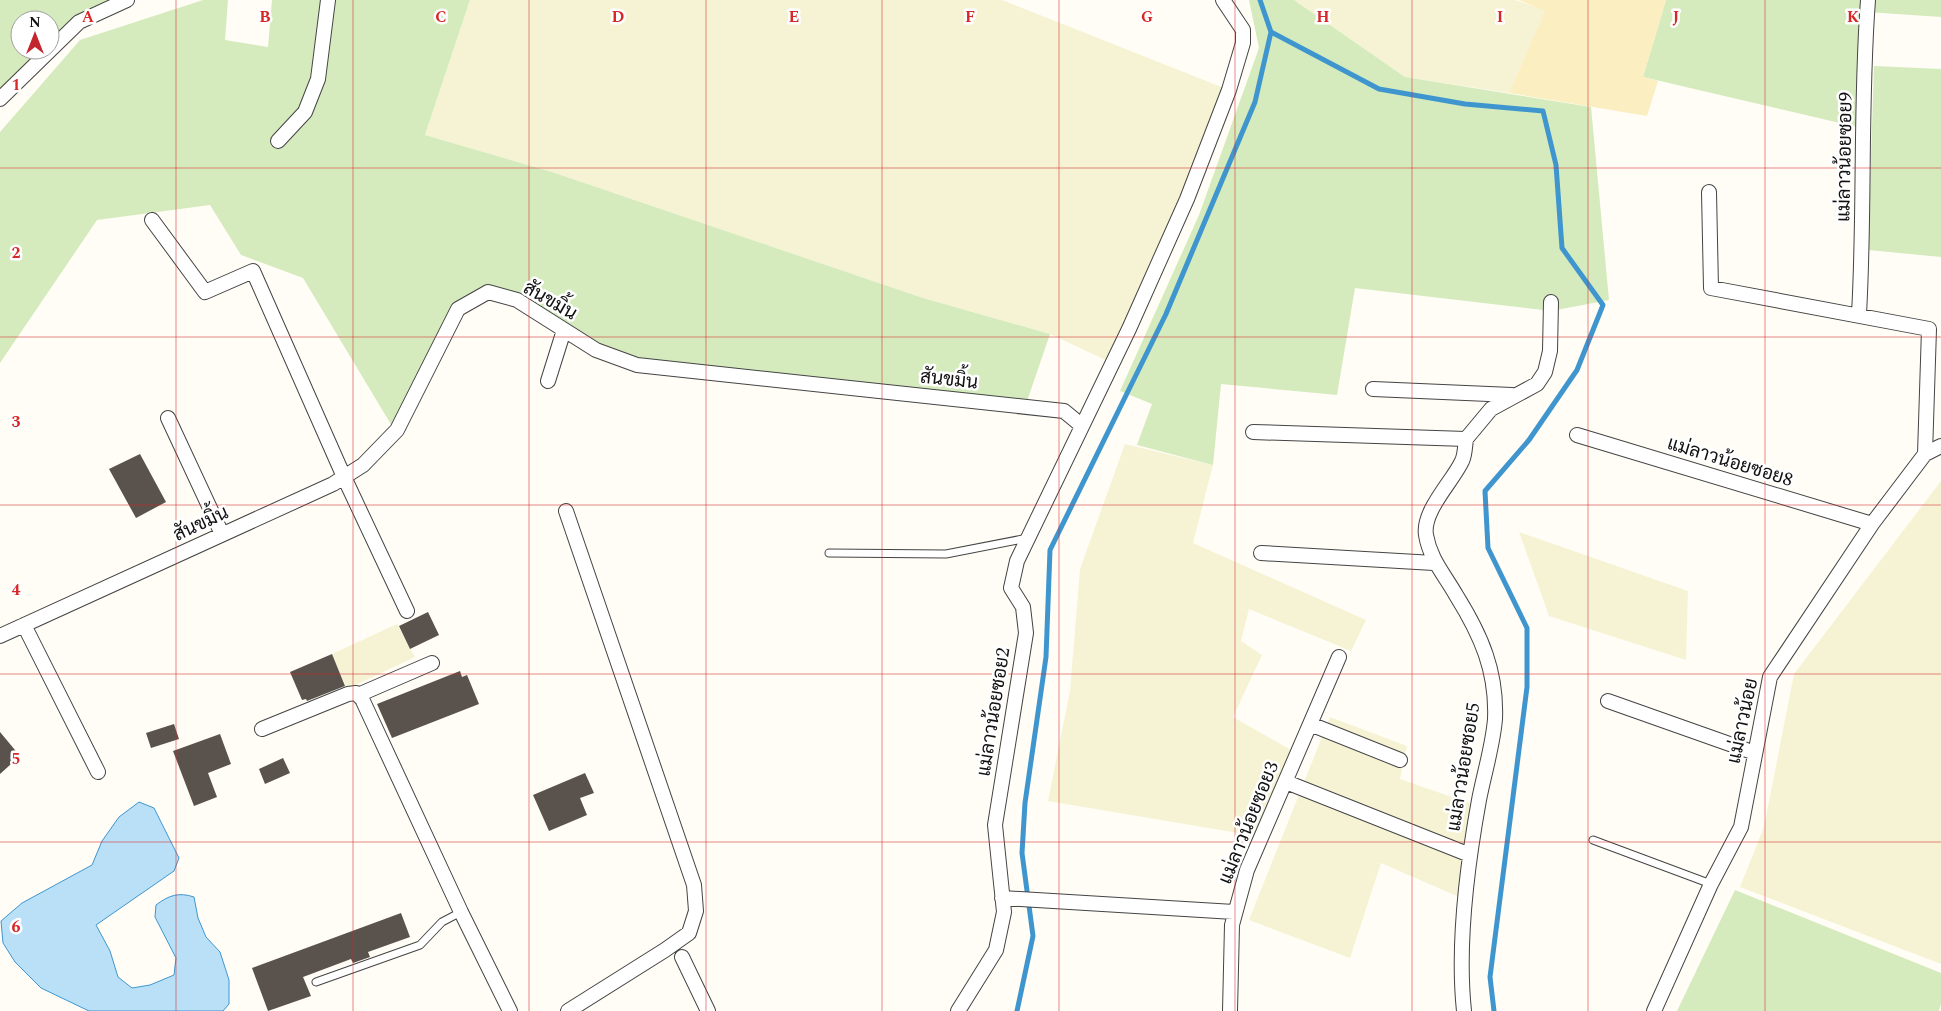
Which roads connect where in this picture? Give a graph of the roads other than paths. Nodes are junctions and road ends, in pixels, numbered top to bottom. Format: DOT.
graph roads {
  1 [pos="127,0"];
  2 [pos="328,0"];
  3 [pos="1223,0"];
  4 [pos="1868,0"];
  5 [pos="0,99"];
  6 [pos="278,141"];
  7 [pos="1709,192"];
  8 [pos="152,220"];
  9 [pos="1551,302"];
  10 [pos="1860,314"];
  11 [pos="564,330"];
  12 [pos="548,381"];
  13 [pos="1373,388"];
  14 [pos="1518,396"];
  15 [pos="168,418"];
  16 [pos="1081,425"];
  17 [pos="1253,432"];
  18 [pos="1578,435"];
  19 [pos="1466,439"];
  20 [pos="1941,446"];
  21 [pos="1925,454"];
  22 [pos="344,477"];
  23 [pos="566,511"];
  24 [pos="1872,524"];
  25 [pos="222,534"];
  26 [pos="1028,538"];
  27 [pos="829,553"];
  28 [pos="1261,553"];
  29 [pos="1434,563"];
  30 [pos="407,612"];
  31 [pos="24,625"];
  32 [pos="0,636"];
  33 [pos="1339,657"];
  34 [pos="432,664"];
  35 [pos="358,695"];
  36 [pos="1608,701"];
  37 [pos="1310,724"];
  38 [pos="262,729"];
  39 [pos="1755,753"];
  40 [pos="1400,760"];
  41 [pos="98,772"];
  42 [pos="1286,782"];
  43 [pos="1592,840"];
  44 [pos="1470,855"];
  45 [pos="1711,884"];
  46 [pos="1002,898"];
  47 [pos="461,912"];
  48 [pos="1234,912"];
  49 [pos="682,957"];
  50 [pos="316,982"];
  51 [pos="510,1011"];
  52 [pos="568,1011"];
  53 [pos="708,1011"];
  54 [pos="958,1011"];
  55 [pos="1230,1011"];
  56 [pos="1464,1011"];
  57 [pos="1654,1011"];
  1 -- 5 [label="street"];
  2 -- 6 [label="street"];
  3 -- 16 [label="street, แม่ลาวน้อยซอย2"];
  4 -- 10 [label="street, แม่ลาวน้อยซอย9"];
  7 -- 10 [label="street"];
  8 -- 22 [label="street"];
  9 -- 14 [label="street"];
  10 -- 21 [label="street"];
  11 -- 12 [label="street"];
  11 -- 16 [label="street, สันขมิ้น"];
  11 -- 22 [label="street, สันขมิ้น"];
  13 -- 14 [label="street"];
  14 -- 19 [label="street"];
  15 -- 25 [label="street"];
  16 -- 26 [label="street, แม่ลาวน้อยซอย2"];
  17 -- 19 [label="street"];
  18 -- 24 [label="street, แม่ลาวน้อยซอย8"];
  19 -- 29 [label="street, แม่ลาวน้อยซอย5"];
  20 -- 21 [label="street, แม่ลาวน้อย"];
  21 -- 24 [label="street, แม่ลาวน้อย"];
  22 -- 25 [label="street, สันขมิ้น"];
  22 -- 30 [label="street"];
  23 -- 52 [label="street"];
  24 -- 39 [label="street, แม่ลาวน้อย"];
  25 -- 31 [label="street, สันขมิ้น"];
  26 -- 27 [label="lane"];
  26 -- 46 [label="street, แม่ลาวน้อยซอย2"];
  28 -- 29 [label="street"];
  29 -- 44 [label="street, แม่ลาวน้อยซอย5"];
  31 -- 32 [label="street, สันขมิ้น"];
  31 -- 41 [label="street"];
  33 -- 37 [label="street, แม่ลาวน้อยซอย3"];
  34 -- 35 [label="street"];
  35 -- 38 [label="street"];
  35 -- 47 [label="street"];
  36 -- 39 [label="street"];
  37 -- 40 [label="street"];
  37 -- 42 [label="street, แม่ลาวน้อยซอย3"];
  39 -- 45 [label="street, แม่ลาวน้อย"];
  42 -- 44 [label="street"];
  42 -- 48 [label="street, แม่ลาวน้อยซอย3"];
  43 -- 45 [label="lane"];
  44 -- 56 [label="street, แม่ลาวน้อยซอย5"];
  45 -- 57 [label="street, แม่ลาวน้อย"];
  46 -- 48 [label="street"];
  46 -- 54 [label="street, แม่ลาวน้อยซอย2"];
  47 -- 50 [label="lane"];
  47 -- 51 [label="street"];
  48 -- 55 [label="street, แม่ลาวน้อยซอย3"];
  49 -- 53 [label="street"];
}
